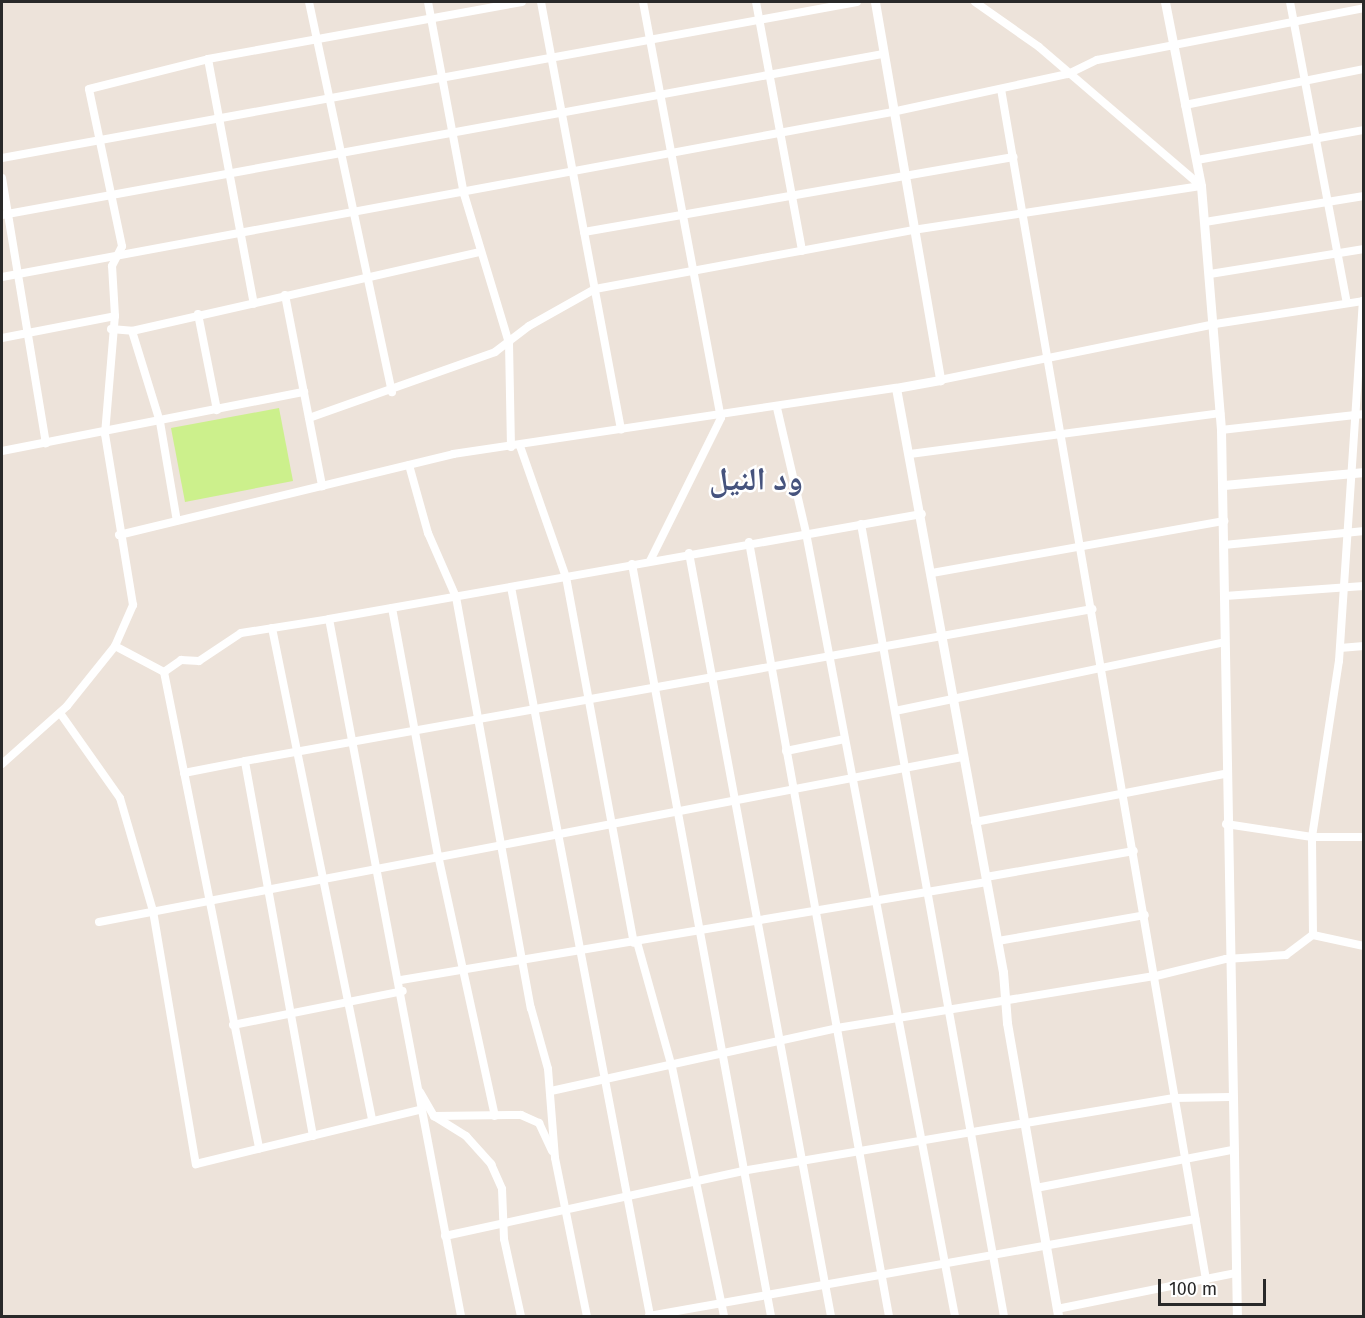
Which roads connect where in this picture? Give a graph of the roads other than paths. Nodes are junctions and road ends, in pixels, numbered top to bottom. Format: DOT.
graph roads {
  1 [pos="309,2"];
  2 [pos="428,2"];
  3 [pos="522,2"];
  4 [pos="541,2"];
  5 [pos="643,2"];
  6 [pos="756,2"];
  7 [pos="856,2"];
  8 [pos="875,2"];
  9 [pos="975,2"];
  10 [pos="1165,2"];
  11 [pos="1290,2"];
  12 [pos="1364,8"];
  13 [pos="431,18"];
  14 [pos="759,19"];
  15 [pos="1293,22"];
  16 [pos="316,39"];
  17 [pos="650,39"];
  18 [pos="1173,46"];
  19 [pos="883,54"];
  20 [pos="552,57"];
  21 [pos="208,59"];
  22 [pos="1364,69"];
  23 [pos="1068,74"];
  24 [pos="769,75"];
  25 [pos="442,77"];
  26 [pos="1304,81"];
  27 [pos="1001,89"];
  28 [pos="660,95"];
  29 [pos="328,98"];
  30 [pos="1185,105"];
  31 [pos="562,112"];
  32 [pos="892,112"];
  33 [pos="219,118"];
  34 [pos="1364,130"];
  35 [pos="452,132"];
  36 [pos="780,133"];
  37 [pos="1315,138"];
  38 [pos="101,143"];
  39 [pos="339,153"];
  40 [pos="671,154"];
  41 [pos="1013,157"];
  42 [pos="2,158"];
  43 [pos="1197,160"];
  44 [pos="573,173"];
  45 [pos="229,174"];
  46 [pos="903,176"];
  47 [pos="2,178"];
  48 [pos="1201,186"];
  49 [pos="464,194"];
  50 [pos="114,195"];
  51 [pos="792,196"];
  52 [pos="1364,196"];
  53 [pos="1327,202"];
  54 [pos="1023,213"];
  55 [pos="4,214"];
  56 [pos="351,214"];
  57 [pos="683,215"];
  58 [pos="1205,222"];
  59 [pos="913,230"];
  60 [pos="584,232"];
  61 [pos="241,234"];
  62 [pos="1364,249"];
  63 [pos="802,251"];
  64 [pos="479,252"];
  65 [pos="121,253"];
  66 [pos="1337,253"];
  67 [pos="693,271"];
  68 [pos="18,274"];
  69 [pos="365,274"];
  70 [pos="1210,274"];
  71 [pos="2,277"];
  72 [pos="595,289"];
  73 [pos="285,296"];
  74 [pos="1363,301"];
  75 [pos="1347,303"];
  76 [pos="254,304"];
  77 [pos="198,314"];
  78 [pos="115,316"];
  79 [pos="1215,324"];
  80 [pos="111,329"];
  81 [pos="132,331"];
  82 [pos="28,334"];
  83 [pos="2,338"];
  84 [pos="509,343"];
  85 [pos="1361,357"];
  86 [pos="1046,358"];
  87 [pos="939,380"];
  88 [pos="896,388"];
  89 [pos="304,392"];
  90 [pos="392,392"];
  91 [pos="777,408"];
  92 [pos="218,410"];
  93 [pos="1220,413"];
  94 [pos="1360,415"];
  95 [pos="309,418"];
  96 [pos="721,418"];
  97 [pos="160,422"];
  98 [pos="621,430"];
  99 [pos="1221,430"];
  100 [pos="105,434"];
  101 [pos="1060,435"];
  102 [pos="46,443"];
  103 [pos="520,446"];
  104 [pos="511,447"];
  105 [pos="2,451"];
  106 [pos="910,454"];
  107 [pos="410,465"];
  108 [pos="1364,472"];
  109 [pos="1352,473"];
  110 [pos="1224,485"];
  111 [pos="322,486"];
  112 [pos="922,514"];
  113 [pos="177,521"];
  114 [pos="1224,521"];
  115 [pos="861,524"];
  116 [pos="1364,531"];
  117 [pos="806,533"];
  118 [pos="1348,533"];
  119 [pos="118,535"];
  120 [pos="749,542"];
  121 [pos="1224,545"];
  122 [pos="1081,547"];
  123 [pos="689,553"];
  124 [pos="650,561"];
  125 [pos="632,564"];
  126 [pos="932,573"];
  127 [pos="566,576"];
  128 [pos="1364,586"];
  129 [pos="511,587"];
  130 [pos="1344,587"];
  131 [pos="1225,596"];
  132 [pos="456,597"];
  133 [pos="393,608"];
  134 [pos="1092,609"];
  135 [pos="329,620"];
  136 [pos="272,628"];
  137 [pos="943,634"];
  138 [pos="1225,642"];
  139 [pos="883,645"];
  140 [pos="115,646"];
  141 [pos="1364,646"];
  142 [pos="1340,648"];
  143 [pos="829,654"];
  144 [pos="771,665"];
  145 [pos="1102,667"];
  146 [pos="164,672"];
  147 [pos="712,675"];
  148 [pos="654,686"];
  149 [pos="588,698"];
  150 [pos="953,699"];
  151 [pos="534,708"];
  152 [pos="895,711"];
  153 [pos="60,712"];
  154 [pos="478,718"];
  155 [pos="414,729"];
  156 [pos="845,739"];
  157 [pos="353,740"];
  158 [pos="786,751"];
  159 [pos="294,752"];
  160 [pos="962,757"];
  161 [pos="245,761"];
  162 [pos="2,764"];
  163 [pos="905,767"];
  164 [pos="184,773"];
  165 [pos="1226,774"];
  166 [pos="853,777"];
  167 [pos="793,788"];
  168 [pos="1125,793"];
  169 [pos="735,799"];
  170 [pos="677,810"];
  171 [pos="611,822"];
  172 [pos="975,822"];
  173 [pos="1226,824"];
  174 [pos="557,833"];
  175 [pos="1312,837"];
  176 [pos="1364,837"];
  177 [pos="501,843"];
  178 [pos="1134,851"];
  179 [pos="438,855"];
  180 [pos="378,867"];
  181 [pos="325,876"];
  182 [pos="986,880"];
  183 [pos="268,886"];
  184 [pos="928,892"];
  185 [pos="208,899"];
  186 [pos="876,901"];
  187 [pos="153,911"];
  188 [pos="816,912"];
  189 [pos="1145,915"];
  190 [pos="99,922"];
  191 [pos="758,922"];
  192 [pos="700,932"];
  193 [pos="1313,935"];
  194 [pos="998,941"];
  195 [pos="636,942"];
  196 [pos="1364,946"];
  197 [pos="580,951"];
  198 [pos="1226,959"];
  199 [pos="523,960"];
  200 [pos="465,970"];
  201 [pos="1156,976"];
  202 [pos="401,980"];
  203 [pos="403,991"];
  204 [pos="1003,1000"];
  205 [pos="349,1001"];
  206 [pos="951,1009"];
  207 [pos="290,1012"];
  208 [pos="898,1018"];
  209 [pos="233,1025"];
  210 [pos="837,1028"];
  211 [pos="780,1039"];
  212 [pos="722,1050"];
  213 [pos="670,1061"];
  214 [pos="603,1076"];
  215 [pos="419,1088"];
  216 [pos="551,1090"];
  217 [pos="1230,1097"];
  218 [pos="1172,1099"];
  219 [pos="420,1110"];
  220 [pos="434,1116"];
  221 [pos="495,1116"];
  222 [pos="372,1119"];
  223 [pos="1024,1123"];
  224 [pos="975,1132"];
  225 [pos="314,1136"];
  226 [pos="922,1142"];
  227 [pos="260,1149"];
  228 [pos="1232,1150"];
  229 [pos="860,1154"];
  230 [pos="555,1158"];
  231 [pos="1183,1160"];
  232 [pos="803,1162"];
  233 [pos="744,1171"];
  234 [pos="697,1184"];
  235 [pos="1036,1188"];
  236 [pos="624,1200"];
  237 [pos="564,1212"];
  238 [pos="1195,1219"];
  239 [pos="503,1224"];
  240 [pos="445,1236"];
  241 [pos="1047,1247"];
  242 [pos="992,1256"];
  243 [pos="946,1263"];
  244 [pos="881,1273"];
  245 [pos="1236,1273"];
  246 [pos="1206,1279"];
  247 [pos="825,1284"];
  248 [pos="767,1295"];
  249 [pos="721,1303"];
  250 [pos="1057,1313"];
  251 [pos="650,1316"];
  252 [pos="461,1317"];
  253 [pos="521,1317"];
  254 [pos="587,1317"];
  255 [pos="724,1317"];
  256 [pos="771,1317"];
  257 [pos="831,1317"];
  258 [pos="889,1317"];
  259 [pos="955,1317"];
  260 [pos="1004,1317"];
  261 [pos="1237,1317"];
  1 -- 16 [label="street"];
  2 -- 13 [label="street"];
  3 -- 13 [label="street"];
  4 -- 20 [label="street"];
  5 -- 17 [label="street"];
  6 -- 14 [label="street"];
  7 -- 14 [label="street"];
  8 -- 19 [label="street"];
  9 -- 23 [label="street"];
  10 -- 18 [label="street"];
  11 -- 15 [label="street"];
  12 -- 15 [label="street"];
  13 -- 16 [label="street"];
  13 -- 25 [label="street"];
  14 -- 17 [label="street"];
  14 -- 24 [label="street"];
  15 -- 18 [label="street"];
  15 -- 26 [label="street"];
  16 -- 21 [label="street"];
  16 -- 29 [label="street"];
  17 -- 20 [label="street"];
  17 -- 28 [label="street"];
  18 -- 23 [label="street"];
  18 -- 30 [label="street"];
  19 -- 24 [label="street"];
  19 -- 32 [label="street"];
  20 -- 25 [label="street"];
  20 -- 31 [label="street"];
  21 -- 33 [label="street"];
  21 -- 38 [label="street"];
  22 -- 26 [label="street"];
  23 -- 27 [label="street"];
  23 -- 48 [label="street"];
  24 -- 28 [label="street"];
  24 -- 36 [label="street"];
  25 -- 29 [label="street"];
  25 -- 35 [label="street"];
  26 -- 30 [label="street"];
  26 -- 37 [label="street"];
  27 -- 32 [label="street"];
  27 -- 41 [label="street"];
  28 -- 31 [label="street"];
  28 -- 40 [label="street"];
  29 -- 33 [label="street"];
  29 -- 39 [label="street"];
  30 -- 43 [label="street"];
  31 -- 35 [label="street"];
  31 -- 44 [label="street"];
  32 -- 36 [label="street"];
  32 -- 46 [label="street"];
  33 -- 38 [label="street"];
  33 -- 45 [label="street"];
  34 -- 37 [label="street"];
  35 -- 39 [label="street"];
  35 -- 49 [label="street"];
  36 -- 40 [label="street"];
  36 -- 51 [label="street"];
  37 -- 43 [label="street"];
  37 -- 53 [label="street"];
  38 -- 42 [label="street"];
  38 -- 50 [label="street"];
  39 -- 45 [label="street"];
  39 -- 56 [label="street"];
  40 -- 44 [label="street"];
  40 -- 57 [label="street"];
  41 -- 46 [label="street"];
  41 -- 54 [label="street"];
  43 -- 48 [label="street"];
  44 -- 49 [label="street"];
  44 -- 60 [label="street"];
  45 -- 50 [label="street"];
  45 -- 61 [label="street"];
  46 -- 51 [label="street"];
  46 -- 59 [label="street"];
  47 -- 55 [label="street"];
  48 -- 54 [label="street"];
  48 -- 58 [label="street"];
  49 -- 56 [label="street"];
  49 -- 64 [label="street"];
  50 -- 55 [label="street"];
  50 -- 65 [label="street"];
  51 -- 57 [label="street"];
  51 -- 63 [label="street"];
  52 -- 53 [label="street"];
  53 -- 58 [label="street"];
  53 -- 66 [label="street"];
  54 -- 59 [label="street"];
  54 -- 86 [label="street"];
  55 -- 68 [label="street"];
  56 -- 61 [label="street"];
  56 -- 69 [label="street"];
  57 -- 60 [label="street"];
  57 -- 67 [label="street"];
  58 -- 70 [label="street"];
  59 -- 63 [label="street"];
  59 -- 87 [label="street"];
  60 -- 72 [label="street"];
  61 -- 65 [label="street"];
  61 -- 76 [label="street"];
  62 -- 66 [label="street"];
  63 -- 67 [label="street"];
  64 -- 69 [label="street"];
  64 -- 84 [label="street"];
  65 -- 68 [label="street"];
  65 -- 78 [label="street"];
  66 -- 70 [label="street"];
  66 -- 75 [label="street"];
  67 -- 72 [label="street"];
  67 -- 96 [label="street"];
  68 -- 71 [label="street"];
  68 -- 82 [label="street"];
  69 -- 73 [label="street"];
  69 -- 90 [label="street"];
  70 -- 79 [label="street"];
  72 -- 84 [label="street"];
  72 -- 98 [label="street"];
  73 -- 76 [label="street"];
  73 -- 89 [label="street"];
  74 -- 75 [label="street"];
  74 -- 85 [label="street"];
  75 -- 79 [label="street"];
  76 -- 77 [label="street"];
  77 -- 81 [label="street"];
  77 -- 92 [label="street"];
  78 -- 80 [label="street"];
  78 -- 82 [label="street"];
  79 -- 86 [label="street"];
  79 -- 93 [label="street"];
  80 -- 81 [label="street"];
  80 -- 100 [label="street"];
  81 -- 97 [label="street"];
  82 -- 83 [label="street"];
  82 -- 102 [label="street"];
  84 -- 90 [label="street"];
  84 -- 104 [label="street"];
  85 -- 94 [label="street"];
  86 -- 87 [label="street"];
  86 -- 101 [label="street"];
  87 -- 88 [label="street"];
  88 -- 91 [label="street"];
  88 -- 106 [label="street"];
  89 -- 92 [label="street"];
  89 -- 95 [label="street"];
  90 -- 95 [label="street"];
  91 -- 96 [label="street"];
  91 -- 117 [label="street"];
  92 -- 97 [label="street"];
  93 -- 99 [label="street"];
  93 -- 101 [label="street"];
  94 -- 99 [label="street"];
  94 -- 109 [label="street"];
  95 -- 111 [label="street"];
  96 -- 98 [label="street"];
  96 -- 124 [label="street"];
  97 -- 100 [label="street"];
  97 -- 113 [label="street"];
  98 -- 103 [label="street"];
  99 -- 110 [label="street"];
  100 -- 102 [label="street"];
  100 -- 119 [label="street"];
  101 -- 106 [label="street"];
  101 -- 122 [label="street"];
  102 -- 105 [label="street"];
  103 -- 104 [label="street"];
  103 -- 127 [label="street"];
  104 -- 107 [label="street"];
  106 -- 112 [label="street"];
  107 -- 111 [label="street"];
  107 -- 132 [label="street"];
  108 -- 109 [label="street"];
  109 -- 110 [label="street"];
  109 -- 118 [label="street"];
  110 -- 114 [label="street"];
  111 -- 113 [label="street"];
  112 -- 115 [label="street"];
  112 -- 126 [label="street"];
  113 -- 119 [label="street"];
  114 -- 121 [label="street"];
  114 -- 122 [label="street"];
  115 -- 117 [label="street"];
  115 -- 139 [label="street"];
  116 -- 118 [label="street"];
  117 -- 120 [label="street"];
  117 -- 143 [label="street"];
  118 -- 121 [label="street"];
  118 -- 130 [label="street"];
  119 -- 140 [label="street"];
  120 -- 123 [label="street"];
  120 -- 144 [label="street"];
  121 -- 131 [label="street"];
  122 -- 126 [label="street"];
  122 -- 134 [label="street"];
  123 -- 124 [label="street"];
  123 -- 147 [label="street"];
  124 -- 125 [label="street"];
  125 -- 127 [label="street"];
  125 -- 148 [label="street"];
  126 -- 137 [label="street"];
  127 -- 129 [label="street"];
  127 -- 149 [label="street"];
  128 -- 130 [label="street"];
  129 -- 132 [label="street"];
  129 -- 151 [label="street"];
  130 -- 131 [label="street"];
  130 -- 142 [label="street"];
  131 -- 138 [label="street"];
  132 -- 133 [label="street"];
  132 -- 154 [label="street"];
  133 -- 135 [label="street"];
  133 -- 155 [label="street"];
  134 -- 137 [label="street"];
  134 -- 145 [label="street"];
  135 -- 136 [label="street"];
  135 -- 157 [label="street"];
  136 -- 146 [label="street"];
  136 -- 159 [label="street"];
  137 -- 139 [label="street"];
  137 -- 150 [label="street"];
  138 -- 145 [label="street"];
  138 -- 165 [label="street"];
  139 -- 143 [label="street"];
  139 -- 152 [label="street"];
  140 -- 146 [label="street"];
  140 -- 153 [label="street"];
  141 -- 142 [label="street"];
  142 -- 175 [label="street"];
  143 -- 144 [label="street"];
  143 -- 156 [label="street"];
  144 -- 147 [label="street"];
  144 -- 158 [label="street"];
  145 -- 150 [label="street"];
  145 -- 168 [label="street"];
  146 -- 164 [label="street"];
  147 -- 148 [label="street"];
  147 -- 169 [label="street"];
  148 -- 149 [label="street"];
  148 -- 170 [label="street"];
  149 -- 151 [label="street"];
  149 -- 171 [label="street"];
  150 -- 152 [label="street"];
  150 -- 160 [label="street"];
  151 -- 154 [label="street"];
  151 -- 174 [label="street"];
  152 -- 163 [label="street"];
  153 -- 162 [label="street"];
  153 -- 187 [label="street"];
  154 -- 155 [label="street"];
  154 -- 177 [label="street"];
  155 -- 157 [label="street"];
  155 -- 179 [label="street"];
  156 -- 158 [label="street"];
  156 -- 166 [label="street"];
  157 -- 159 [label="street"];
  157 -- 180 [label="street"];
  158 -- 167 [label="street"];
  159 -- 161 [label="street"];
  159 -- 181 [label="street"];
  160 -- 163 [label="street"];
  160 -- 172 [label="street"];
  161 -- 164 [label="street"];
  161 -- 183 [label="street"];
  163 -- 166 [label="street"];
  163 -- 184 [label="street"];
  164 -- 185 [label="street"];
  165 -- 168 [label="street"];
  165 -- 173 [label="street"];
  166 -- 167 [label="street"];
  166 -- 186 [label="street"];
  167 -- 169 [label="street"];
  167 -- 188 [label="street"];
  168 -- 172 [label="street"];
  168 -- 178 [label="street"];
  169 -- 170 [label="street"];
  169 -- 191 [label="street"];
  170 -- 171 [label="street"];
  170 -- 192 [label="street"];
  171 -- 174 [label="street"];
  171 -- 195 [label="street"];
  172 -- 182 [label="street"];
  173 -- 175 [label="street"];
  173 -- 198 [label="street"];
  174 -- 177 [label="street"];
  174 -- 197 [label="street"];
  175 -- 176 [label="street"];
  175 -- 193 [label="street"];
  177 -- 179 [label="street"];
  177 -- 199 [label="street"];
  178 -- 182 [label="street"];
  178 -- 189 [label="street"];
  179 -- 180 [label="street"];
  179 -- 200 [label="street"];
  180 -- 181 [label="street"];
  180 -- 202 [label="street"];
  181 -- 183 [label="street"];
  181 -- 205 [label="street"];
  182 -- 184 [label="street"];
  182 -- 194 [label="street"];
  183 -- 185 [label="street"];
  183 -- 207 [label="street"];
  184 -- 186 [label="street"];
  184 -- 206 [label="street"];
  185 -- 187 [label="street"];
  185 -- 209 [label="street"];
  186 -- 188 [label="street"];
  186 -- 208 [label="street"];
  187 -- 190 [label="street"];
  187 -- 227 [label="street"];
  188 -- 191 [label="street"];
  188 -- 210 [label="street"];
  189 -- 194 [label="street"];
  189 -- 201 [label="street"];
  191 -- 192 [label="street"];
  191 -- 211 [label="street"];
  192 -- 195 [label="street"];
  192 -- 212 [label="street"];
  193 -- 196 [label="street"];
  193 -- 198 [label="street"];
  194 -- 204 [label="street"];
  195 -- 197 [label="street"];
  195 -- 213 [label="street"];
  197 -- 199 [label="street"];
  197 -- 214 [label="street"];
  198 -- 201 [label="street"];
  198 -- 217 [label="street"];
  199 -- 200 [label="street"];
  199 -- 216 [label="street"];
  200 -- 202 [label="street"];
  200 -- 221 [label="street"];
  201 -- 204 [label="street"];
  201 -- 218 [label="street"];
  202 -- 203 [label="street"];
  203 -- 205 [label="street"];
  203 -- 215 [label="street"];
  204 -- 206 [label="street"];
  204 -- 223 [label="street"];
  205 -- 207 [label="street"];
  205 -- 222 [label="street"];
  206 -- 208 [label="street"];
  206 -- 224 [label="street"];
  207 -- 209 [label="street"];
  207 -- 225 [label="street"];
  208 -- 210 [label="street"];
  208 -- 226 [label="street"];
  209 -- 227 [label="street"];
  210 -- 211 [label="street"];
  210 -- 229 [label="street"];
  211 -- 212 [label="street"];
  211 -- 232 [label="street"];
  212 -- 213 [label="street"];
  212 -- 233 [label="street"];
  213 -- 214 [label="street"];
  213 -- 234 [label="street"];
  214 -- 216 [label="street"];
  214 -- 236 [label="street"];
  215 -- 219 [label="street"];
  215 -- 220 [label="street"];
  216 -- 230 [label="street"];
  217 -- 218 [label="street"];
  217 -- 228 [label="street"];
  218 -- 223 [label="street"];
  218 -- 231 [label="street"];
  219 -- 222 [label="street"];
  219 -- 240 [label="street"];
  220 -- 221 [label="street"];
  220 -- 239 [label="street"];
  221 -- 230 [label="street"];
  222 -- 225 [label="street"];
  223 -- 224 [label="street"];
  223 -- 235 [label="street"];
  224 -- 226 [label="street"];
  224 -- 242 [label="street"];
  225 -- 227 [label="street"];
  226 -- 229 [label="street"];
  226 -- 243 [label="street"];
  228 -- 231 [label="street"];
  228 -- 245 [label="street"];
  229 -- 232 [label="street"];
  229 -- 244 [label="street"];
  230 -- 237 [label="street"];
  231 -- 235 [label="street"];
  231 -- 238 [label="street"];
  232 -- 233 [label="street"];
  232 -- 247 [label="street"];
  233 -- 234 [label="street"];
  233 -- 248 [label="street"];
  234 -- 236 [label="street"];
  234 -- 249 [label="street"];
  235 -- 241 [label="street"];
  236 -- 237 [label="street"];
  236 -- 251 [label="street"];
  237 -- 239 [label="street"];
  237 -- 254 [label="street"];
  238 -- 241 [label="street"];
  238 -- 246 [label="street"];
  239 -- 240 [label="street"];
  239 -- 253 [label="street"];
  240 -- 252 [label="street"];
  241 -- 242 [label="street"];
  241 -- 250 [label="street"];
  242 -- 243 [label="street"];
  242 -- 260 [label="street"];
  243 -- 244 [label="street"];
  243 -- 259 [label="street"];
  244 -- 247 [label="street"];
  244 -- 258 [label="street"];
  245 -- 246 [label="street"];
  245 -- 261 [label="street"];
  246 -- 250 [label="street"];
  247 -- 248 [label="street"];
  247 -- 257 [label="street"];
  248 -- 249 [label="street"];
  248 -- 256 [label="street"];
  249 -- 251 [label="street"];
  249 -- 255 [label="street"];
}
